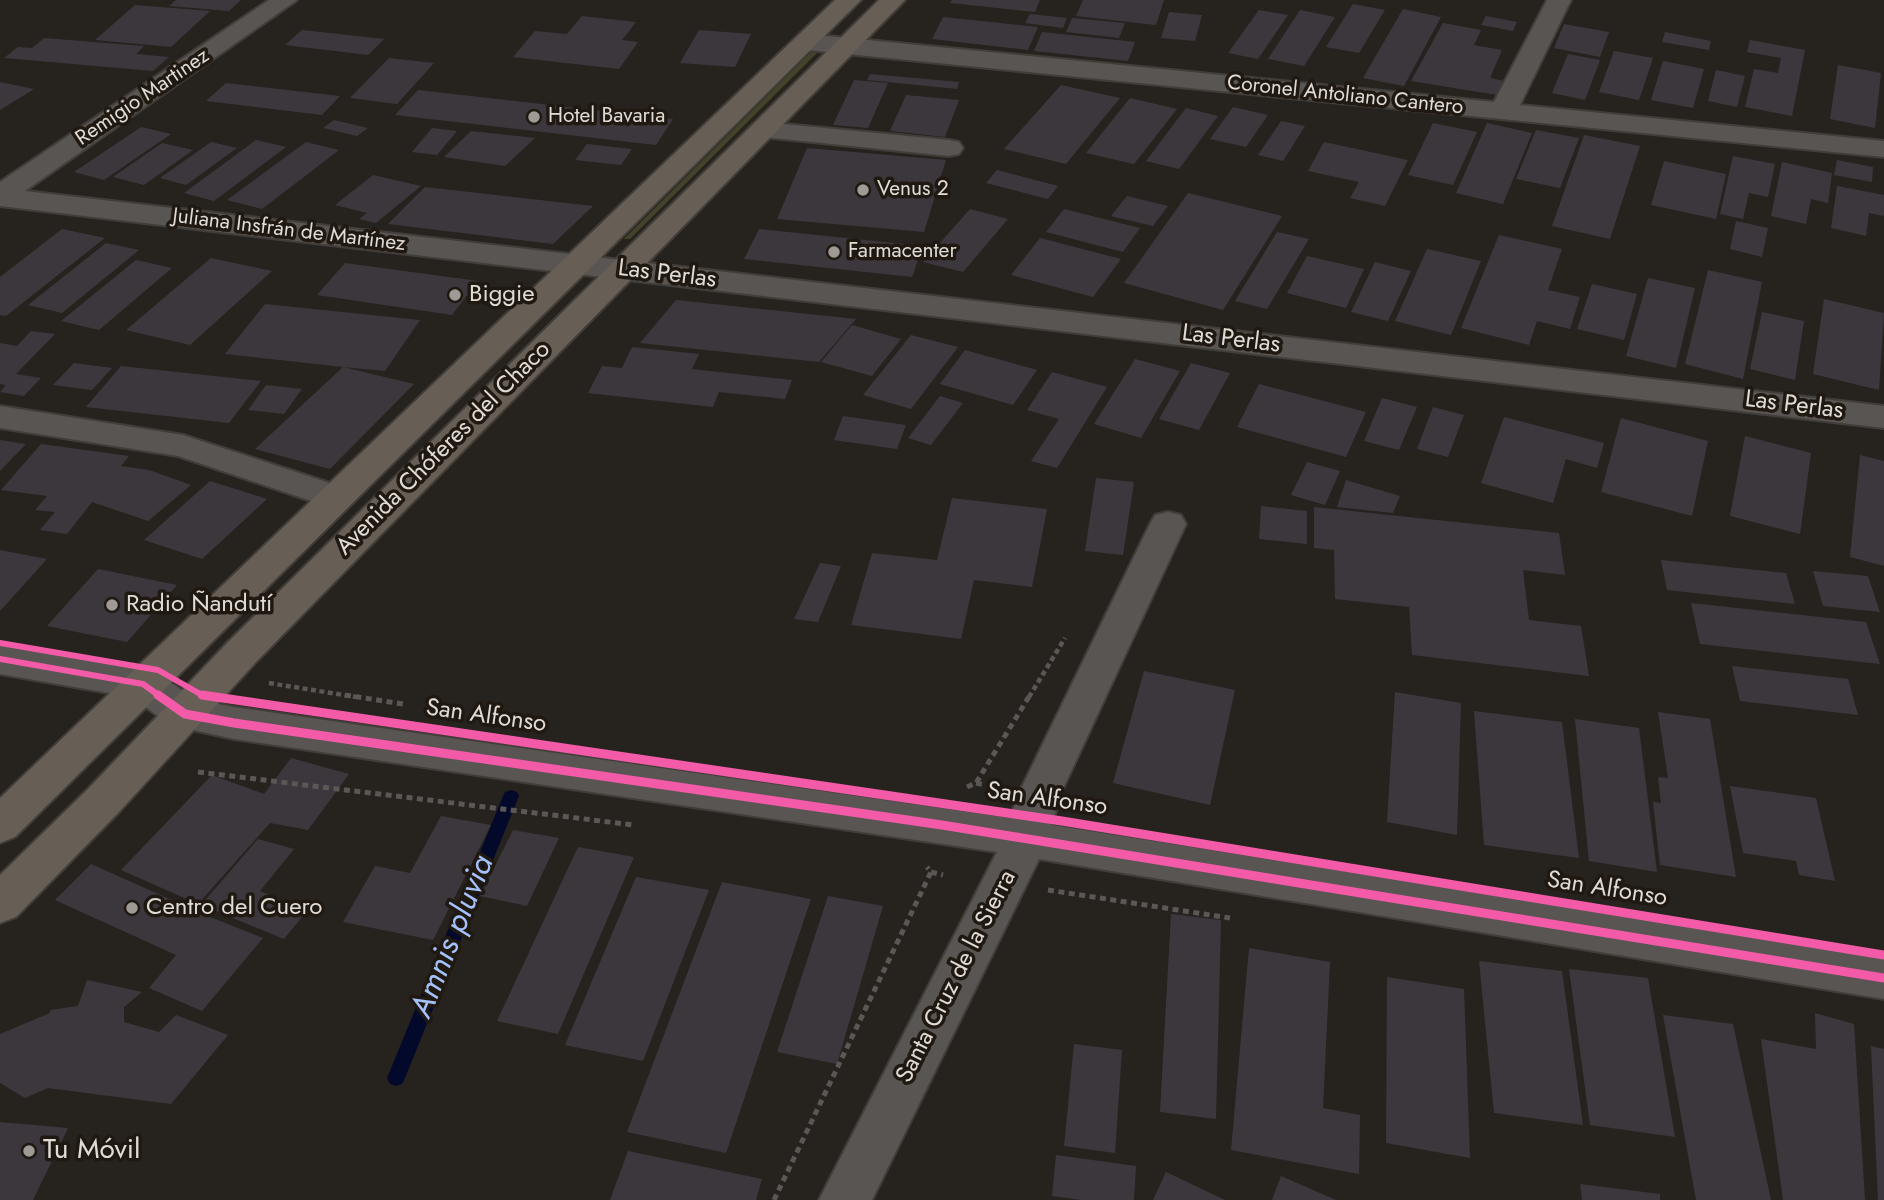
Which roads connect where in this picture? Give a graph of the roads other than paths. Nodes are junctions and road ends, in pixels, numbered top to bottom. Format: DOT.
graph roads {
  1 [pos="285,0"];
  2 [pos="849,0"];
  3 [pos="893,0"];
  4 [pos="1559,0"];
  5 [pos="807,42"];
  6 [pos="849,47"];
  7 [pos="1503,112"];
  8 [pos="764,131"];
  9 [pos="949,148"];
  10 [pos="1884,149"];
  11 [pos="0,196"];
  12 [pos="577,265"];
  13 [pos="621,269"];
  14 [pos="1884,416"];
  15 [pos="0,417"];
  16 [pos="335,497"];
  17 [pos="1168,524"];
  18 [pos="0,659"];
  19 [pos="143,684"];
  20 [pos="185,714"];
  21 [pos="0,825"];
  22 [pos="1026,839"];
  23 [pos="0,904"];
  24 [pos="1884,978"];
  25 [pos="845,1200"];
  1 -- 11 [label="street, Remigio Martinez"];
  2 -- 5 [label="main road, Avenida Chóferes del Chaco"];
  3 -- 6 [label="main road, Avenida Chóferes del Chaco"];
  4 -- 7 [label="street"];
  5 -- 6 [label="street, Coronel Antoliano Cantero"];
  5 -- 12 [label="main road, Avenida Chóferes del Chaco"];
  6 -- 7 [label="street, Coronel Antoliano Cantero"];
  6 -- 8 [label="main road, Avenida Chóferes del Chaco"];
  7 -- 10 [label="street, Coronel Antoliano Cantero"];
  8 -- 9 [label="street"];
  8 -- 13 [label="main road, Avenida Chóferes del Chaco"];
  11 -- 12 [label="street, Juliana Insfrán de Martínez"];
  12 -- 13 [label="street, Las Perlas"];
  12 -- 16 [label="main road, Avenida Chóferes del Chaco"];
  13 -- 14 [label="street, Las Perlas"];
  13 -- 20 [label="main road, Avenida Chóferes del Chaco"];
  15 -- 16 [label="street"];
  16 -- 19 [label="main road, Avenida Chóferes del Chaco"];
  17 -- 22 [label="street, Santa Cruz de la Sierra"];
  18 -- 19 [label="street"];
  19 -- 20 [label="street"];
  19 -- 21 [label="main road, Avenida Chóferes del Chaco"];
  20 -- 22 [label="street, San Alfonso"];
  20 -- 23 [label="main road, Avenida Chóferes del Chaco"];
  22 -- 24 [label="street, San Alfonso"];
  22 -- 25 [label="street, Santa Cruz de la Sierra"];
}
